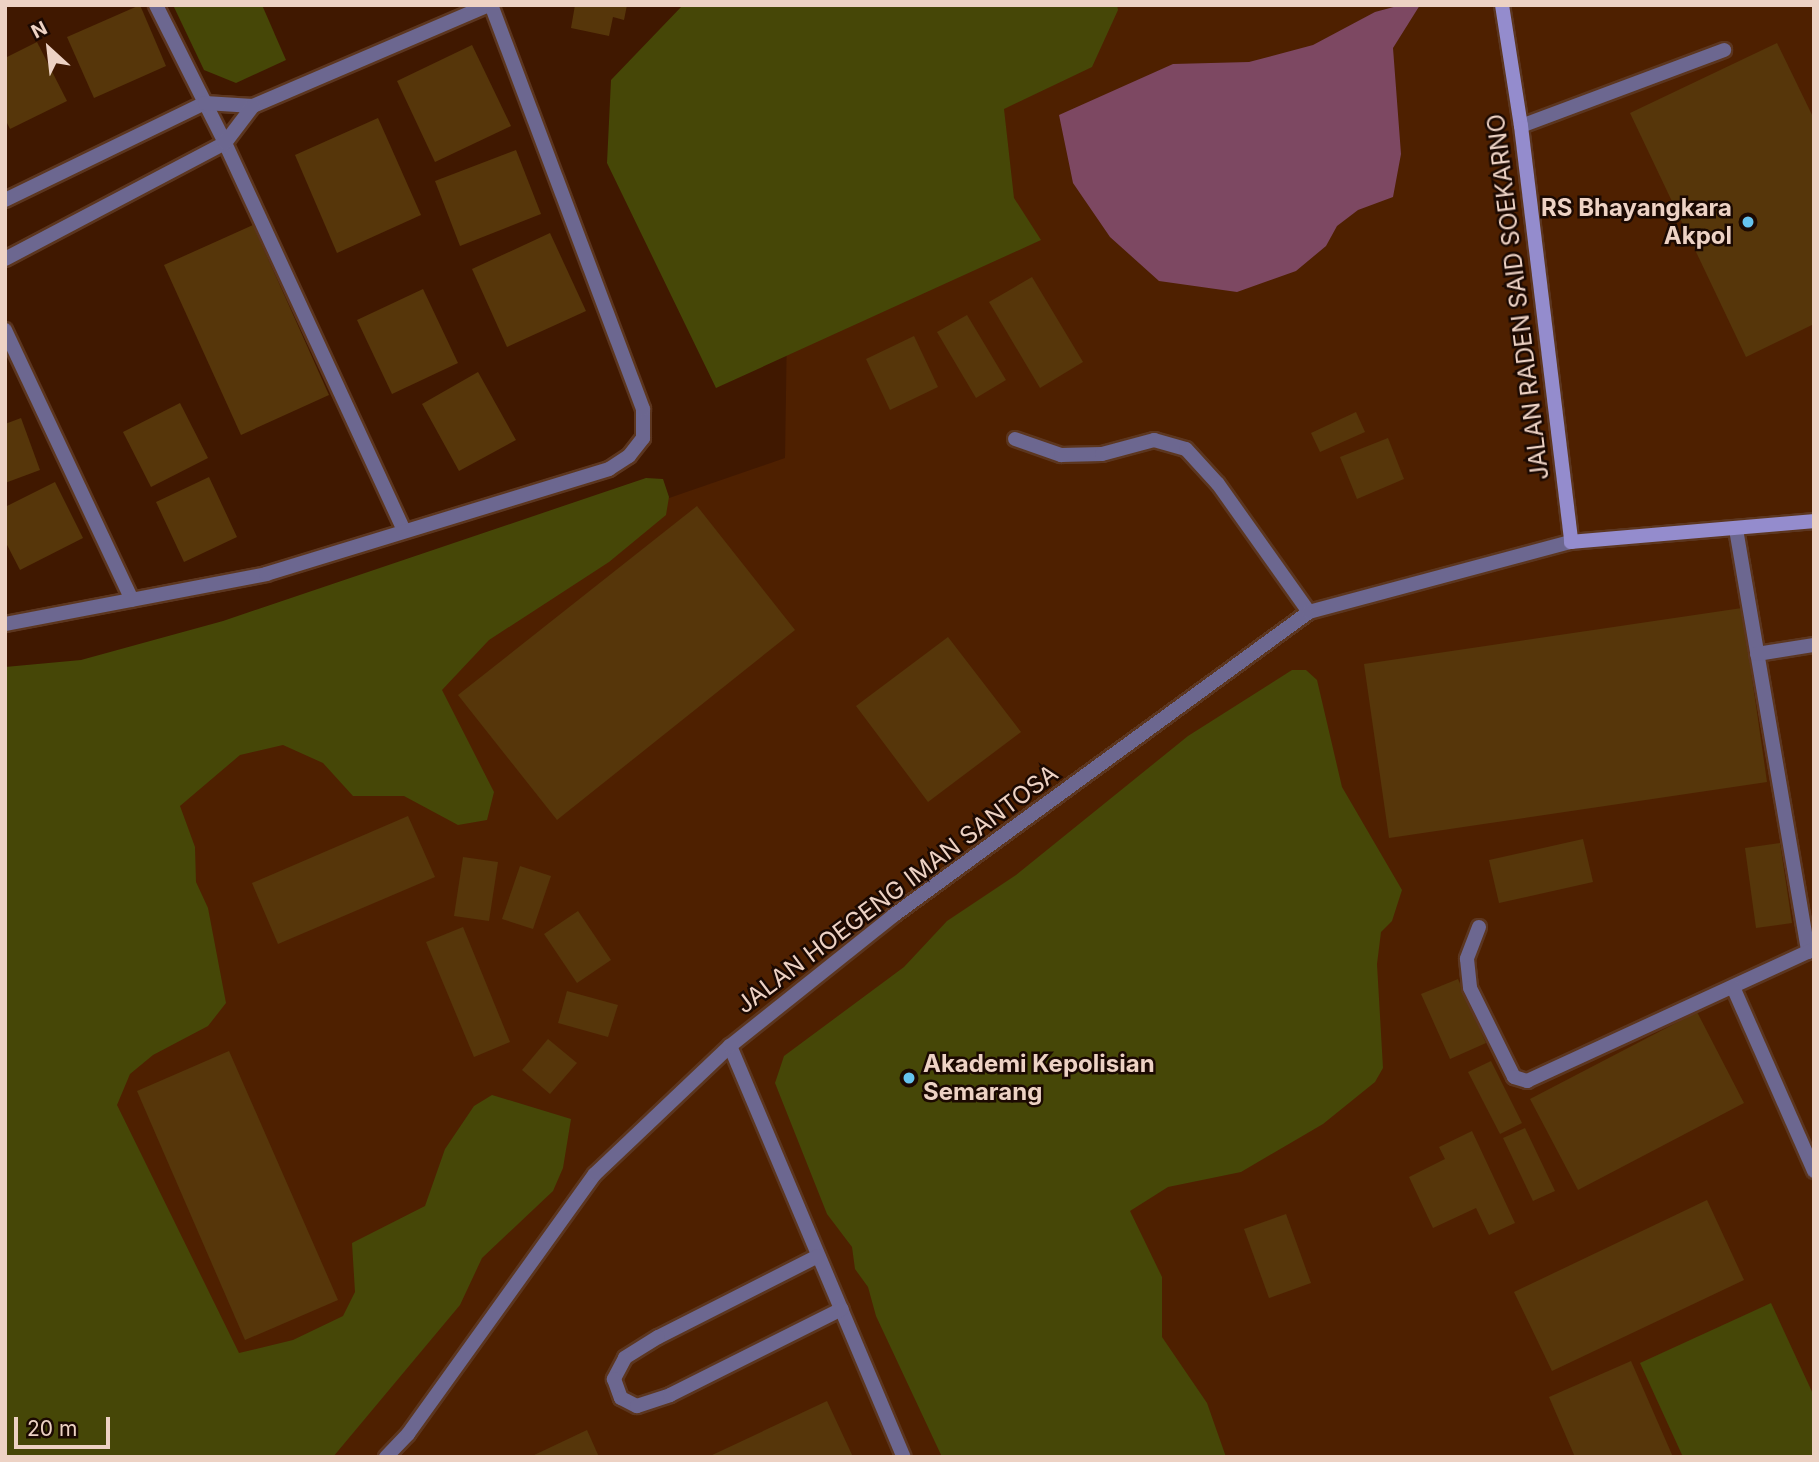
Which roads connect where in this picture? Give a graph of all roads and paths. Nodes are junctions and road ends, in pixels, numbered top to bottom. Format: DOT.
graph roads {
  1 [pos="156,5"];
  2 [pos="490,5"];
  3 [pos="1502,5"];
  4 [pos="1724,50"];
  5 [pos="205,103"];
  6 [pos="253,106"];
  7 [pos="1521,126"];
  8 [pos="225,143"];
  9 [pos="5,200"];
  10 [pos="5,259"];
  11 [pos="5,330"];
  12 [pos="1014,439"];
  13 [pos="1814,521"];
  14 [pos="1736,529"];
  15 [pos="404,530"];
  16 [pos="1571,542"];
  17 [pos="132,600"];
  18 [pos="1310,612"];
  19 [pos="5,624"];
  20 [pos="1814,645"];
  21 [pos="1757,654"];
  22 [pos="1479,927"];
  23 [pos="1811,951"];
  24 [pos="1733,987"];
  25 [pos="730,1046"];
  26 [pos="1814,1171"];
  27 [pos="818,1256"];
  28 [pos="842,1309"];
  29 [pos="386,1457"];
  30 [pos="904,1457"];
  1 -- 5 [label="street"];
  2 -- 6 [label="street"];
  2 -- 15 [label="street"];
  3 -- 7 [label="street, JALAN RADEN SAID SOEKARNO"];
  4 -- 7 [label="street"];
  5 -- 6 [label="street"];
  5 -- 8 [label="street"];
  5 -- 9 [label="street"];
  6 -- 8 [label="street"];
  7 -- 16 [label="street, JALAN RADEN SAID SOEKARNO"];
  8 -- 10 [label="street"];
  8 -- 15 [label="street"];
  11 -- 17 [label="street"];
  12 -- 18 [label="street"];
  13 -- 14 [label="street"];
  14 -- 16 [label="street"];
  14 -- 21 [label="street"];
  15 -- 17 [label="street"];
  16 -- 18 [label="street, JALAN HOEGENG IMAN SANTOSA"];
  17 -- 19 [label="street"];
  18 -- 25 [label="street, JALAN HOEGENG IMAN SANTOSA"];
  20 -- 21 [label="street"];
  21 -- 23 [label="street"];
  22 -- 24 [label="street"];
  23 -- 24 [label="street"];
  24 -- 26 [label="street"];
  25 -- 27 [label="street"];
  25 -- 29 [label="street, JALAN HOEGENG IMAN SANTOSA"];
  27 -- 28 [label="street"];
  27 -- 28 [label="street"];
  28 -- 30 [label="street"];
}
